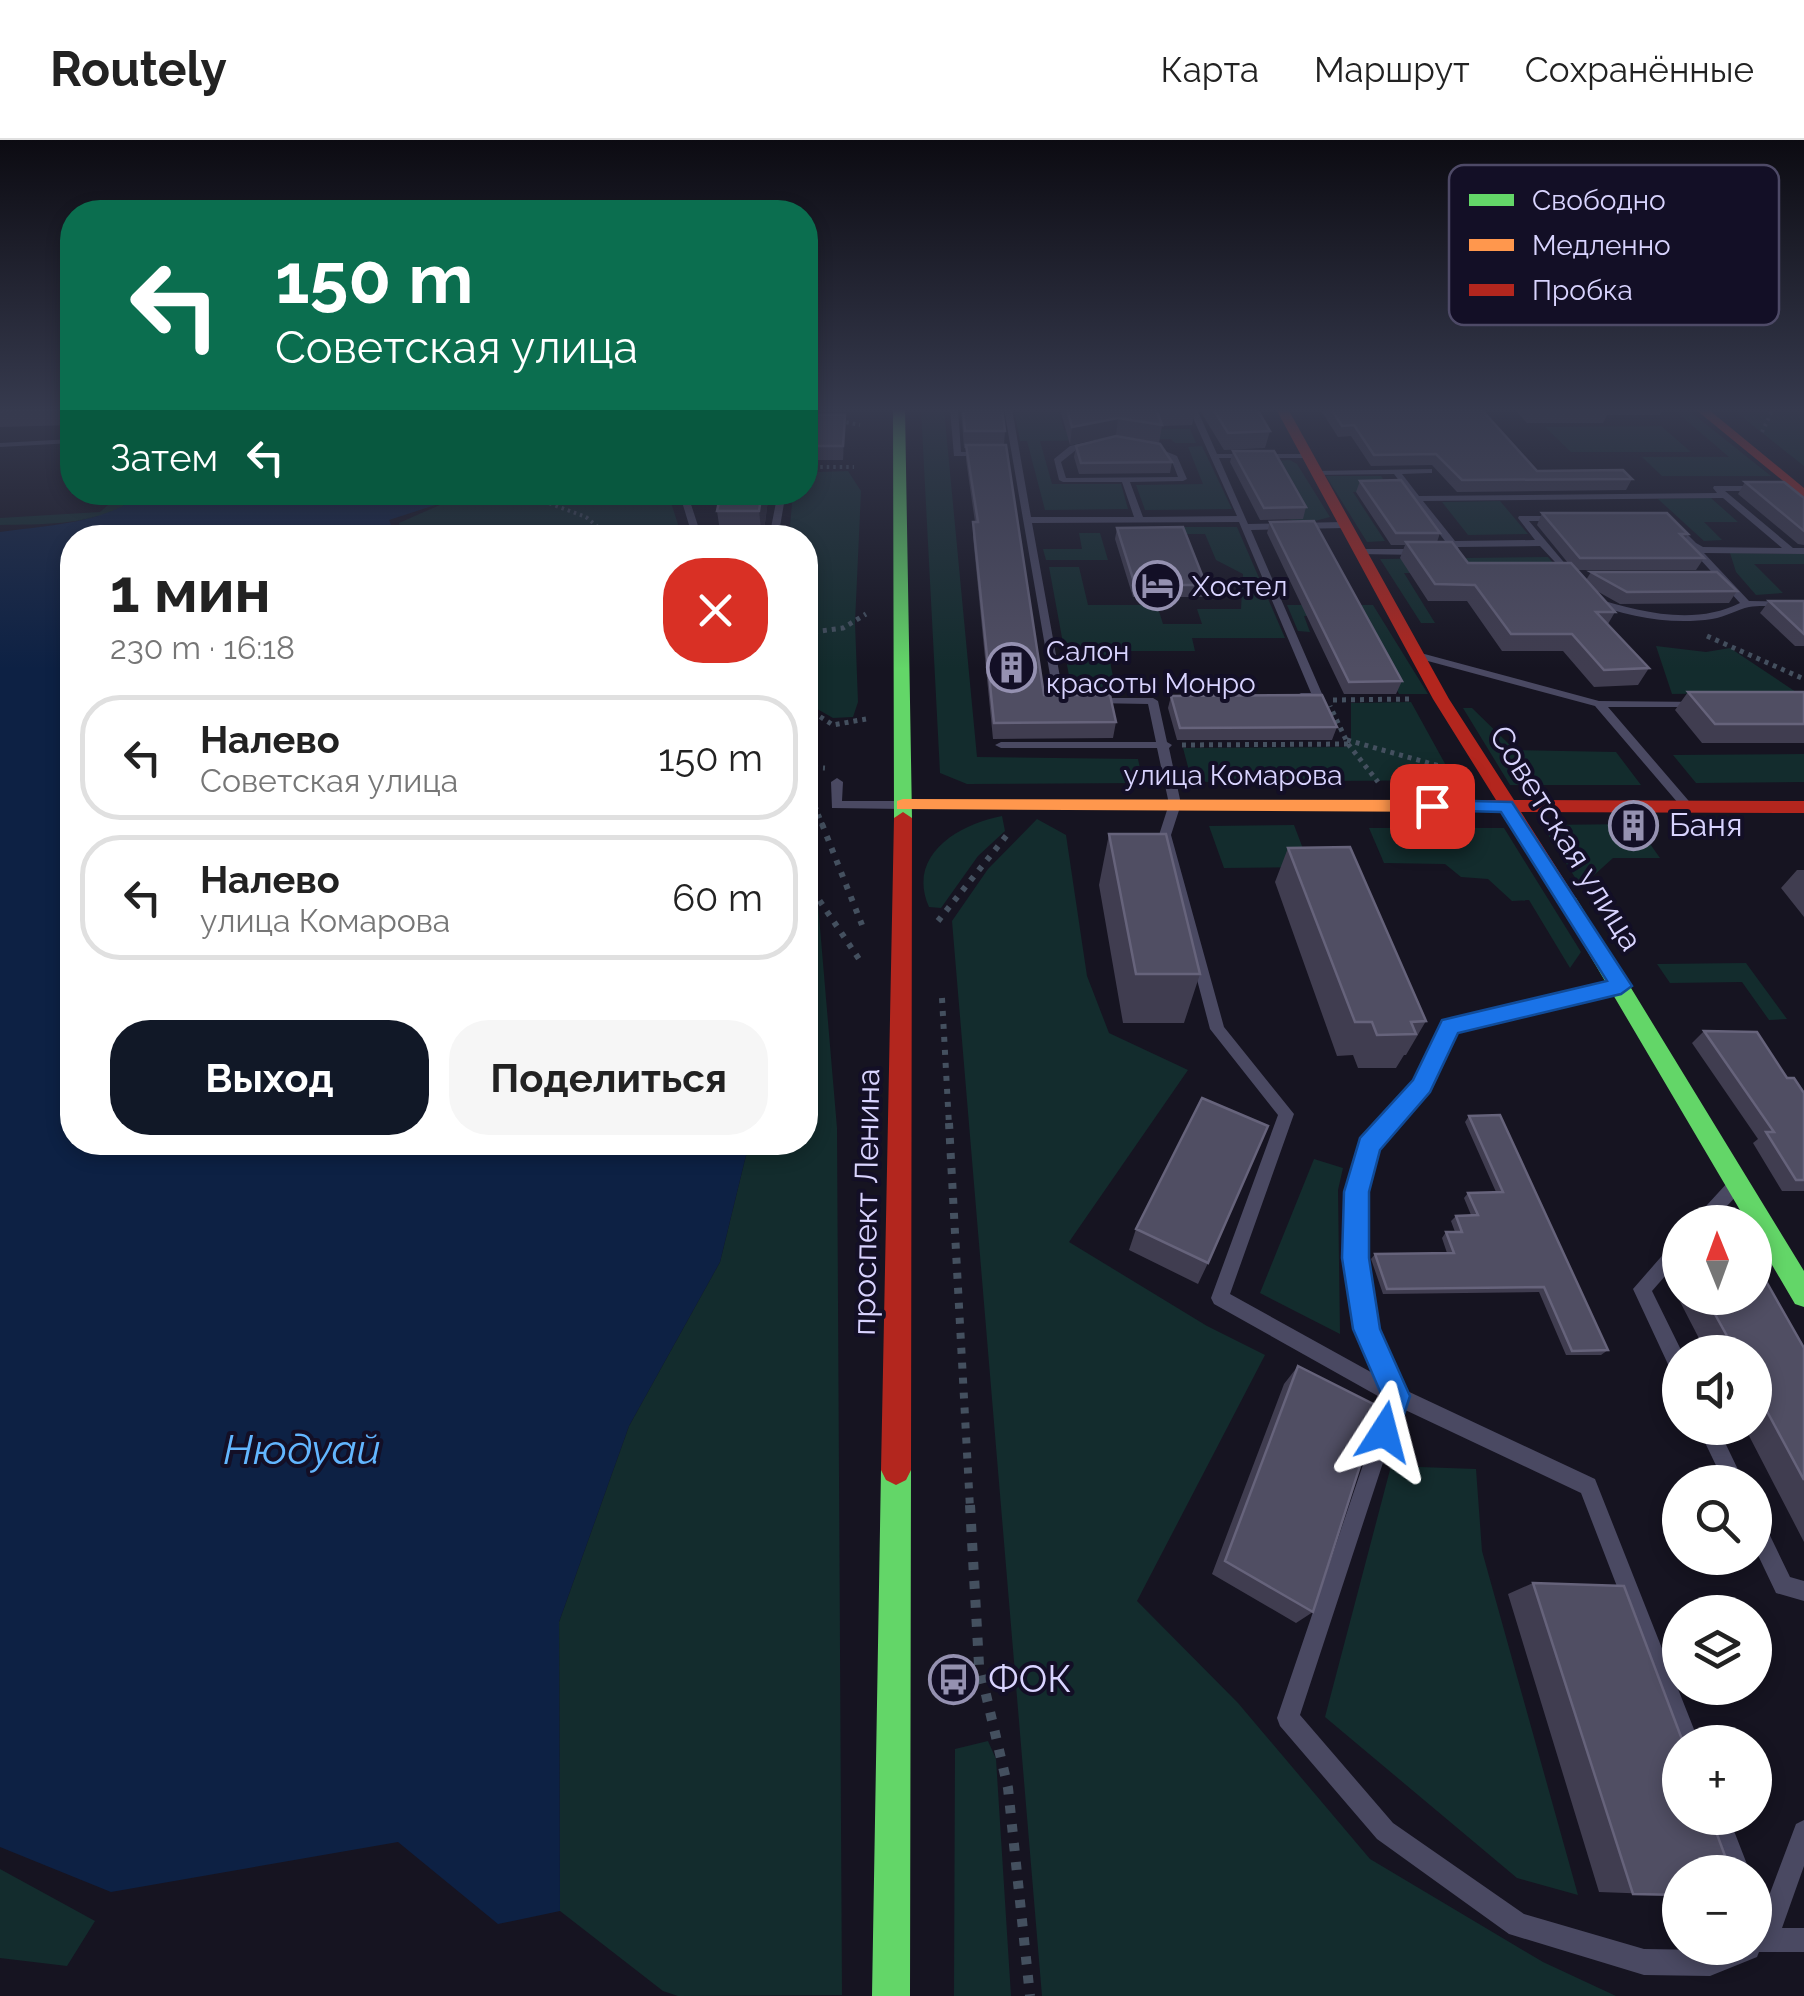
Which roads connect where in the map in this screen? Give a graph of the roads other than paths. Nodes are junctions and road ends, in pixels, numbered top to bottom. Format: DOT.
graph roads {
  1 [pos="1725,495"];
  2 [pos="900,496"];
  3 [pos="1024,496"];
  4 [pos="1131,496"];
  5 [pos="1233,496"];
  6 [pos="1328,496"];
  7 [pos="1418,496"];
  8 [pos="1642,496"];
  9 [pos="1674,496"];
  10 [pos="1504,497"];
  11 [pos="1420,498"];
  12 [pos="1653,507"];
  13 [pos="1522,518"];
  14 [pos="1576,518"];
  15 [pos="1664,518"];
  16 [pos="1139,519"];
  17 [pos="1028,520"];
  18 [pos="1244,523"];
  19 [pos="1344,525"];
  20 [pos="1542,543"];
  21 [pos="1452,544"];
  22 [pos="1701,550"];
  23 [pos="1360,552"];
  24 [pos="1792,552"];
  25 [pos="1804,552"];
  26 [pos="1572,577"];
  27 [pos="1590,577"];
  28 [pos="1699,577"];
  29 [pos="1717,577"];
  30 [pos="1746,604"];
  31 [pos="1804,605"];
  32 [pos="1417,656"];
  33 [pos="1152,696"];
  34 [pos="1281,696"];
  35 [pos="1171,697"];
  36 [pos="1599,704"];
  37 [pos="1711,704"];
  38 [pos="1001,745"];
  39 [pos="1166,745"];
  40 [pos="837,782"];
  41 [pos="902,804"];
  42 [pos="1175,804"];
  43 [pos="1506,806"];
  44 [pos="1804,806"];
  45 [pos="1688,807"];
  46 [pos="1621,986"];
  47 [pos="1738,1183"];
  48 [pos="1718,1205"];
  49 [pos="1662,1267"];
  50 [pos="1804,1295"];
  51 [pos="1664,1335"];
  52 [pos="1396,1396"];
  53 [pos="1772,1561"];
  54 [pos="1804,1591"];
  55 [pos="894,1615"];
  56 [pos="920,1638"];
  57 [pos="922,1724"];
  58 [pos="1681,1725"];
  59 [pos="893,1757"];
  60 [pos="1804,1832"];
  61 [pos="1772,1907"];
  62 [pos="1804,1940"];
  63 [pos="1772,1943"];
  64 [pos="1662,1962"];
  65 [pos="891,1996"];
  1 -- 24 [label="lane"];
  2 -- 41 [label="street, проспект Ленина"];
  3 -- 17 [label="lane"];
  4 -- 16 [label="lane"];
  5 -- 18 [label="lane"];
  6 -- 19 [label="street, Советская улица"];
  7 -- 11 [label="lane"];
  8 -- 9 [label="lane"];
  8 -- 10 [label="lane"];
  8 -- 12 [label="lane"];
  10 -- 11 [label="lane"];
  10 -- 13 [label="lane"];
  11 -- 21 [label="lane"];
  13 -- 14 [label="lane"];
  13 -- 20 [label="lane"];
  15 -- 22 [label="lane"];
  16 -- 17 [label="lane"];
  16 -- 18 [label="lane"];
  17 -- 33 [label="lane"];
  18 -- 19 [label="lane"];
  18 -- 34 [label="lane"];
  19 -- 23 [label="street, Советская улица"];
  20 -- 21 [label="lane"];
  20 -- 26 [label="lane"];
  21 -- 23 [label="lane"];
  22 -- 24 [label="lane"];
  22 -- 29 [label="lane"];
  23 -- 32 [label="street, Советская улица"];
  24 -- 25 [label="lane"];
  26 -- 27 [label="lane"];
  26 -- 30 [label="lane"];
  28 -- 29 [label="lane"];
  29 -- 30 [label="lane"];
  30 -- 31 [label="lane"];
  32 -- 36 [label="lane"];
  32 -- 43 [label="street, Советская улица"];
  33 -- 35 [label="lane"];
  33 -- 39 [label="lane"];
  36 -- 37 [label="lane"];
  36 -- 45 [label="lane"];
  38 -- 39 [label="lane"];
  39 -- 42 [label="lane"];
  40 -- 41 [label="lane"];
  41 -- 42 [label="street, улица Комарова"];
  41 -- 55 [label="street, проспект Ленина"];
  42 -- 43 [label="street, улица Комарова"];
  42 -- 52 [label="lane"];
  43 -- 45 [label="street, улица Комарова"];
  43 -- 46 [label="street, Советская улица"];
  44 -- 45 [label="street, улица Комарова"];
  46 -- 47 [label="street, Советская улица"];
  46 -- 52 [label="lane"];
  47 -- 48 [label="lane"];
  47 -- 50 [label="street, Советская улица"];
  49 -- 51 [label="lane"];
  52 -- 58 [label="lane"];
  52 -- 64 [label="lane"];
  53 -- 54 [label="lane"];
  55 -- 56 [label="lane"];
  55 -- 59 [label="street, проспект Ленина"];
  57 -- 59 [label="lane"];
  59 -- 65 [label="street, проспект Ленина"];
  60 -- 61 [label="lane"];
  62 -- 63 [label="lane"];
}
